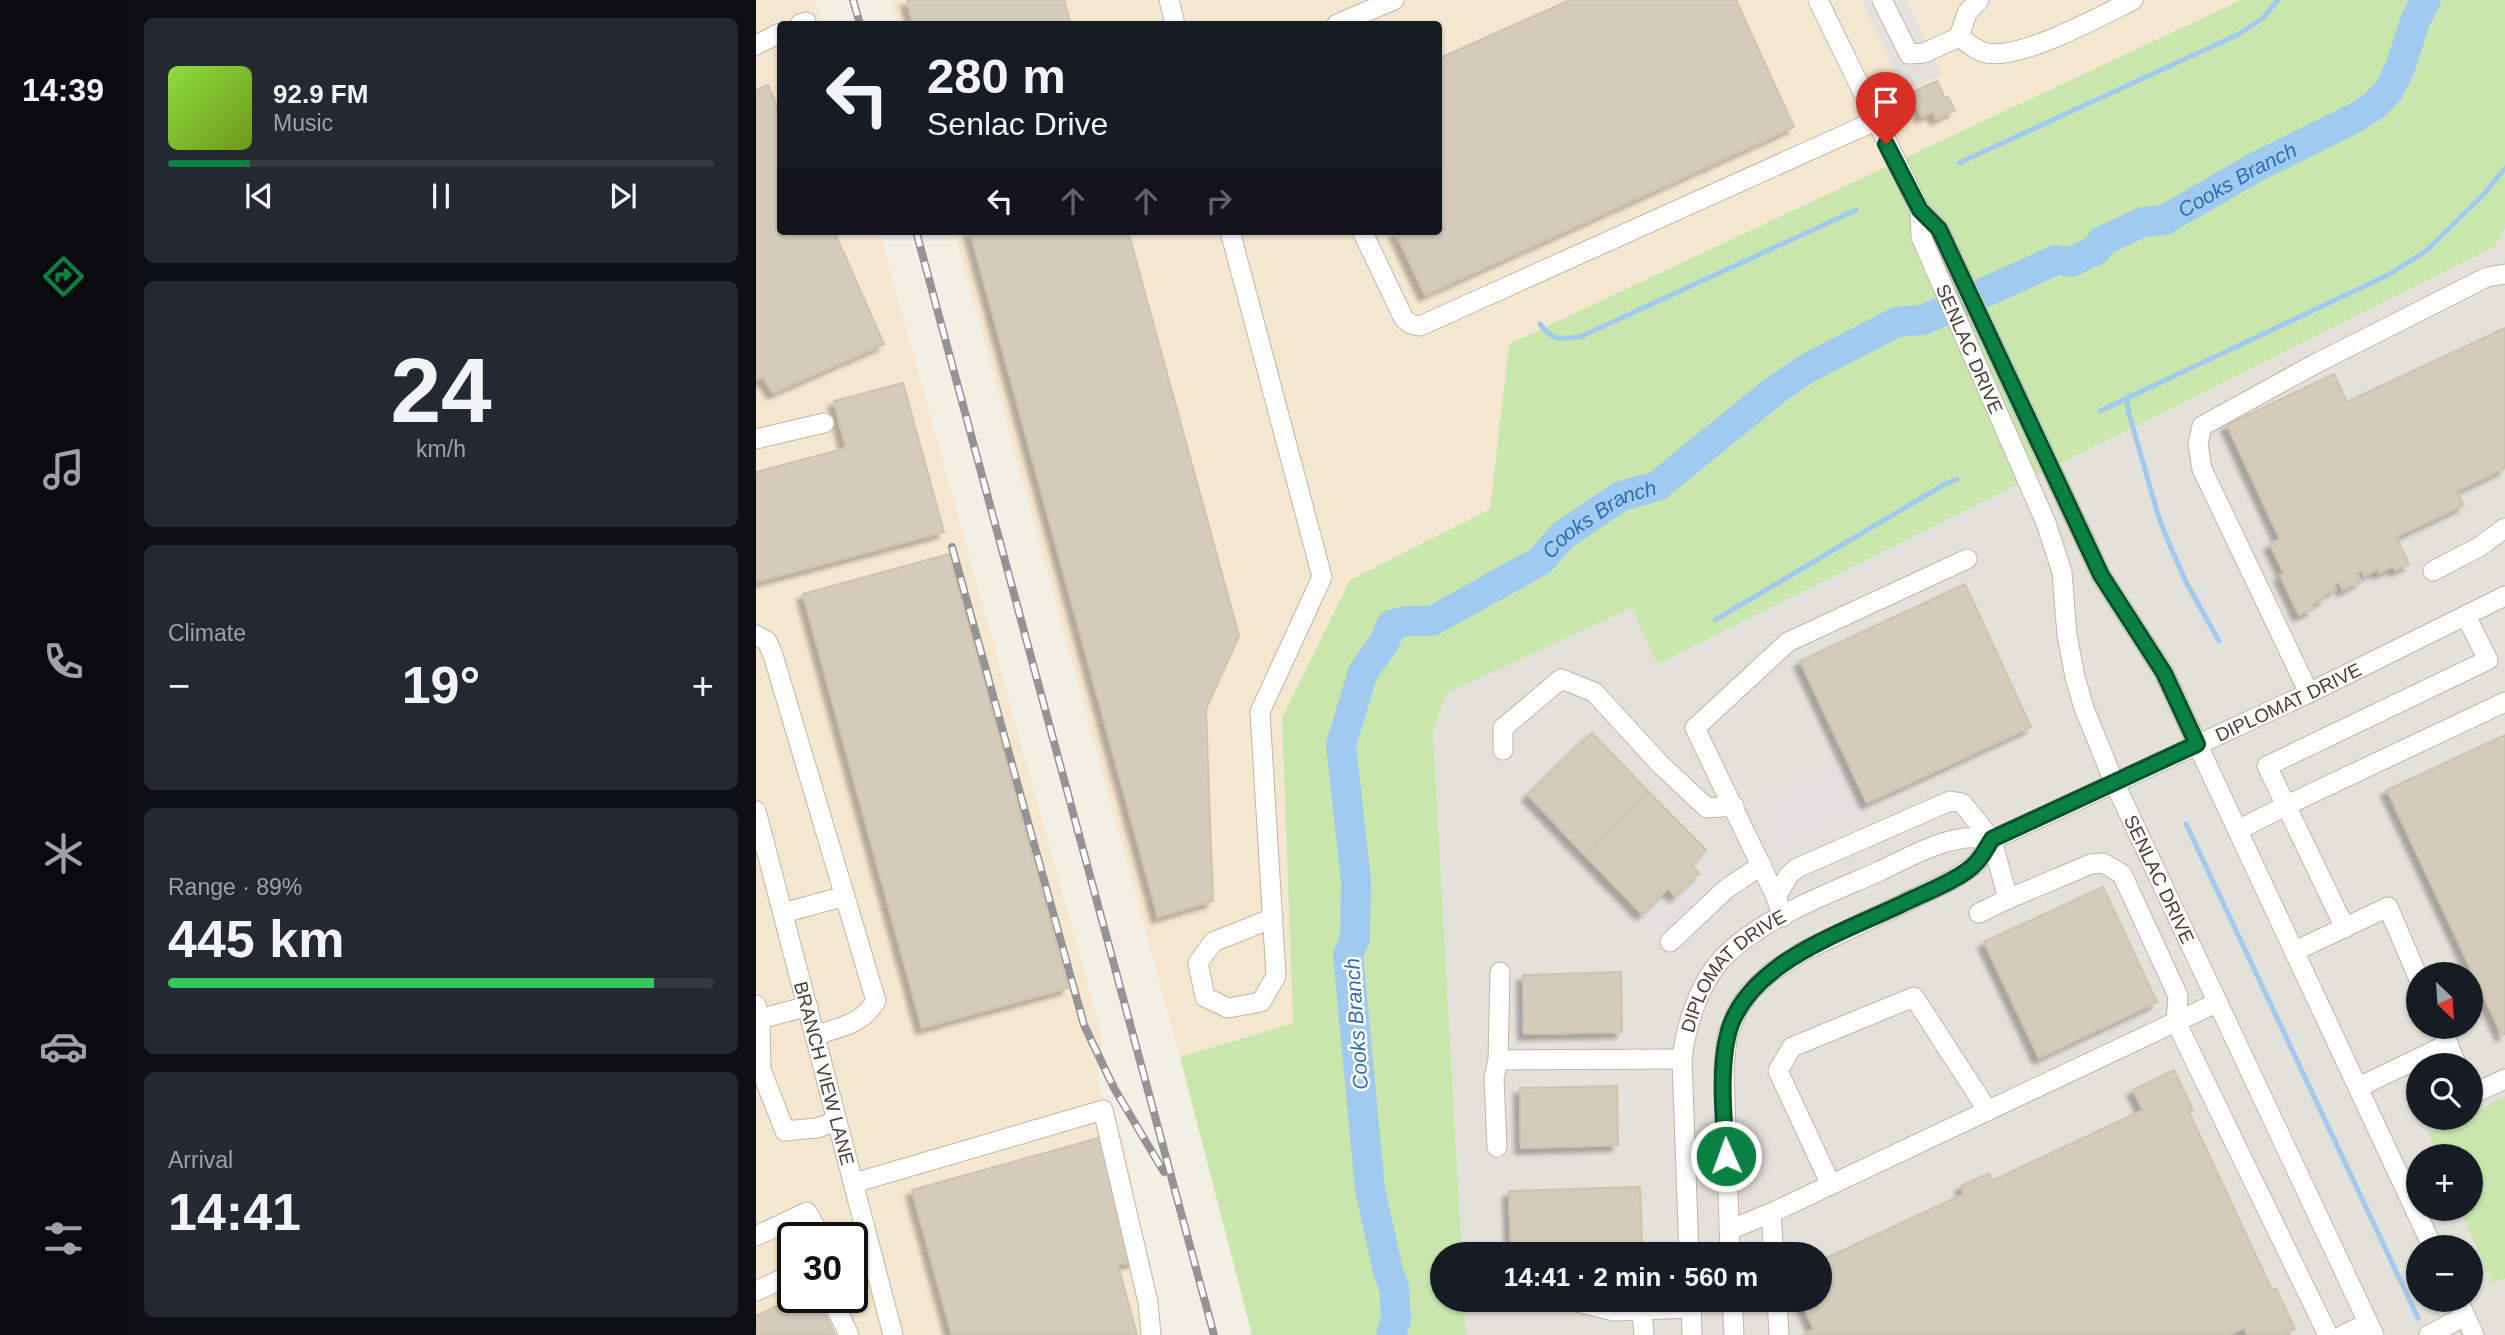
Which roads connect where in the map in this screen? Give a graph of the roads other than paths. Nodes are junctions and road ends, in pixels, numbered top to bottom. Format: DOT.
graph roads {
  1 [pos="1169,0"];
  2 [pos="1394,0"];
  3 [pos="1818,0"];
  4 [pos="1882,0"];
  5 [pos="1979,0"];
  6 [pos="2133,0"];
  7 [pos="1174,21"];
  8 [pos="1344,21"];
  9 [pos="777,34"];
  10 [pos="1959,37"];
  11 [pos="756,45"];
  12 [pos="1875,121"];
  13 [pos="1920,210"];
  14 [pos="1231,235"];
  15 [pos="1364,235"];
  16 [pos="2505,274"];
  17 [pos="824,423"];
  18 [pos="756,439"];
  19 [pos="2505,527"];
  20 [pos="1967,559"];
  21 [pos="2432,571"];
  22 [pos="2505,596"];
  23 [pos="2466,616"];
  24 [pos="756,635"];
  25 [pos="2496,656"];
  26 [pos="2309,693"];
  27 [pos="2505,702"];
  28 [pos="2197,744"];
  29 [pos="1503,750"];
  30 [pos="2114,782"];
  31 [pos="1734,806"];
  32 [pos="2285,806"];
  33 [pos="756,811"];
  34 [pos="2238,830"];
  35 [pos="1992,839"];
  36 [pos="1762,865"];
  37 [pos="764,869"];
  38 [pos="845,896"];
  39 [pos="1776,897"];
  40 [pos="2008,899"];
  41 [pos="783,913"];
  42 [pos="1979,913"];
  43 [pos="1783,916"];
  44 [pos="1273,918"];
  45 [pos="2345,928"];
  46 [pos="1670,942"];
  47 [pos="2295,951"];
  48 [pos="2412,962"];
  49 [pos="1500,972"];
  50 [pos="2218,1002"];
  51 [pos="808,1006"];
  52 [pos="758,1012"];
  53 [pos="2176,1022"];
  54 [pos="815,1035"];
  55 [pos="2436,1040"];
  56 [pos="1682,1059"];
  57 [pos="1499,1060"];
  58 [pos="2505,1079"];
  59 [pos="2359,1087"];
  60 [pos="2483,1090"];
  61 [pos="1988,1111"];
  62 [pos="837,1121"];
  63 [pos="1496,1147"];
  64 [pos="854,1183"];
  65 [pos="1831,1185"];
  66 [pos="1771,1213"];
  67 [pos="786,1222"];
  68 [pos="813,1222"];
  69 [pos="777,1226"];
  70 [pos="1729,1230"];
  71 [pos="2427,1235"];
  72 [pos="756,1236"];
  73 [pos="1689,1242"];
  74 [pos="1729,1242"];
  75 [pos="1773,1242"];
  76 [pos="777,1281"];
  77 [pos="756,1291"];
  78 [pos="1642,1312"];
  79 [pos="1691,1312"];
  80 [pos="1733,1312"];
  81 [pos="1778,1312"];
  82 [pos="2456,1312"];
  83 [pos="2463,1312"];
  84 [pos="839,1313"];
  85 [pos="2371,1329"];
  86 [pos="849,1335"];
  87 [pos="893,1335"];
  88 [pos="1151,1335"];
  89 [pos="1644,1335"];
  90 [pos="1692,1335"];
  91 [pos="1734,1335"];
  92 [pos="1779,1335"];
  93 [pos="2328,1335"];
  94 [pos="2343,1335"];
  95 [pos="2429,1335"];
  96 [pos="2474,1335"];
  1 -- 7 [label="street"];
  2 -- 8 [label="street"];
  3 -- 12 [label="street, SENLAC DRIVE"];
  4 -- 10 [label="street"];
  5 -- 10 [label="street"];
  6 -- 10 [label="street"];
  9 -- 11 [label="street"];
  12 -- 13 [label="street, SENLAC DRIVE"];
  12 -- 15 [label="street"];
  13 -- 28 [label="street, SENLAC DRIVE"];
  13 -- 30 [label="street, SENLAC DRIVE"];
  14 -- 44 [label="street"];
  16 -- 26 [label="street"];
  17 -- 18 [label="street"];
  19 -- 21 [label="street"];
  20 -- 31 [label="street"];
  22 -- 23 [label="street, DIPLOMAT DRIVE"];
  23 -- 25 [label="street"];
  23 -- 26 [label="street, DIPLOMAT DRIVE"];
  24 -- 38 [label="street"];
  25 -- 32 [label="street"];
  26 -- 28 [label="street, DIPLOMAT DRIVE"];
  27 -- 32 [label="street"];
  28 -- 30 [label="street, DIPLOMAT DRIVE"];
  28 -- 34 [label="street, SENLAC DRIVE"];
  29 -- 31 [label="street"];
  30 -- 35 [label="street, DIPLOMAT DRIVE"];
  30 -- 50 [label="street, SENLAC DRIVE"];
  31 -- 36 [label="street"];
  32 -- 34 [label="street"];
  32 -- 45 [label="street"];
  33 -- 37 [label="street, BRANCH VIEW LANE"];
  34 -- 47 [label="street, SENLAC DRIVE"];
  35 -- 39 [label="street"];
  35 -- 40 [label="street"];
  35 -- 43 [label="street, DIPLOMAT DRIVE"];
  35 -- 70 [label="street, DIPLOMAT DRIVE"];
  36 -- 39 [label="street"];
  36 -- 46 [label="street"];
  37 -- 41 [label="street, BRANCH VIEW LANE"];
  38 -- 41 [label="street"];
  38 -- 54 [label="street"];
  39 -- 43 [label="street"];
  40 -- 42 [label="street"];
  40 -- 53 [label="street"];
  41 -- 51 [label="street, BRANCH VIEW LANE"];
  43 -- 56 [label="street, DIPLOMAT DRIVE"];
  44 -- 44 [label="street"];
  45 -- 47 [label="street"];
  45 -- 48 [label="street"];
  47 -- 59 [label="street, SENLAC DRIVE"];
  49 -- 57 [label="street"];
  50 -- 53 [label="street"];
  50 -- 85 [label="street, SENLAC DRIVE"];
  51 -- 52 [label="street"];
  51 -- 54 [label="street, BRANCH VIEW LANE"];
  52 -- 62 [label="street"];
  53 -- 61 [label="street"];
  53 -- 93 [label="street"];
  54 -- 62 [label="street, BRANCH VIEW LANE"];
  55 -- 59 [label="street"];
  56 -- 57 [label="street"];
  56 -- 73 [label="street, DIPLOMAT DRIVE"];
  57 -- 63 [label="street"];
  58 -- 60 [label="street"];
  59 -- 71 [label="street, SENLAC DRIVE"];
  61 -- 65 [label="street"];
  61 -- 65 [label="street"];
  62 -- 64 [label="street, BRANCH VIEW LANE"];
  64 -- 87 [label="street, BRANCH VIEW LANE"];
  64 -- 88 [label="street"];
  65 -- 66 [label="street"];
  66 -- 70 [label="street"];
  66 -- 75 [label="street"];
  67 -- 68 [label="street"];
  69 -- 72 [label="street"];
  70 -- 74 [label="street, DIPLOMAT DRIVE"];
  76 -- 77 [label="street"];
  78 -- 89 [label="street"];
  79 -- 90 [label="street"];
  80 -- 91 [label="street"];
  81 -- 92 [label="street"];
  82 -- 95 [label="street"];
  83 -- 96 [label="street"];
  84 -- 86 [label="street"];
  85 -- 94 [label="street"];
}
